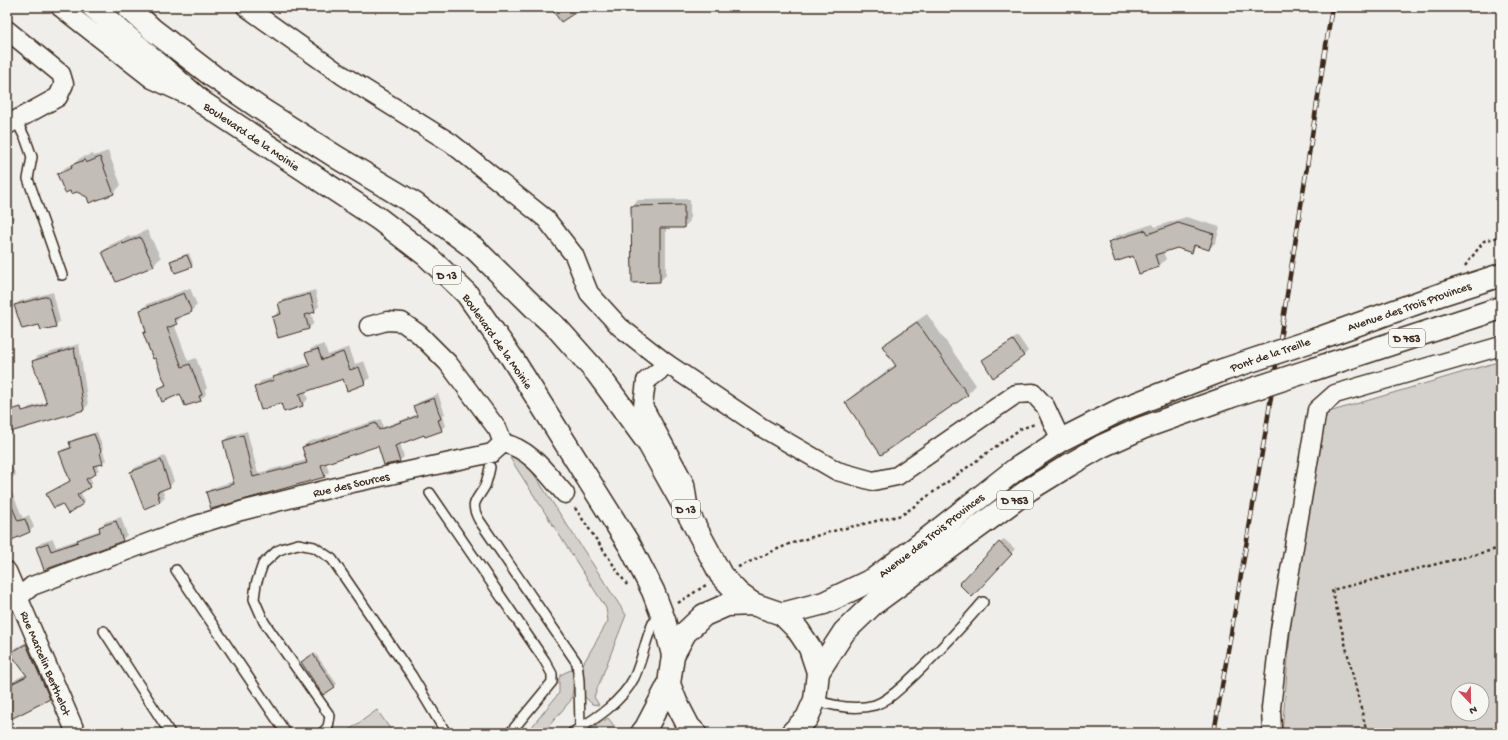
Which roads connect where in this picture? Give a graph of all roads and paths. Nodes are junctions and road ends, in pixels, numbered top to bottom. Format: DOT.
graph roads {
  1 [pos="60,7"];
  2 [pos="93,7"];
  3 [pos="128,7"];
  4 [pos="246,7"];
  5 [pos="7,30"];
  6 [pos="203,104"];
  7 [pos="12,122"];
  8 [pos="62,275"];
  9 [pos="1501,275"];
  10 [pos="1501,308"];
  11 [pos="369,326"];
  12 [pos="1317,339"];
  13 [pos="1501,346"];
  14 [pos="666,363"];
  15 [pos="1223,370"];
  16 [pos="1057,431"];
  17 [pos="504,443"];
  18 [pos="490,467"];
  19 [pos="430,493"];
  20 [pos="565,494"];
  21 [pos="690,517"];
  22 [pos="1501,548"];
  23 [pos="176,570"];
  24 [pos="7,571"];
  25 [pos="721,575"];
  26 [pos="13,599"];
  27 [pos="983,602"];
  28 [pos="753,604"];
  29 [pos="782,614"];
  30 [pos="664,620"];
  31 [pos="104,632"];
  32 [pos="673,655"];
  33 [pos="818,672"];
  34 [pos="669,684"];
  35 [pos="806,721"];
  36 [pos="576,731"];
  37 [pos="76,733"];
  38 [pos="170,733"];
  39 [pos="286,733"];
  40 [pos="322,733"];
  41 [pos="446,733"];
  42 [pos="510,733"];
  43 [pos="642,733"];
  44 [pos="695,733"];
  45 [pos="1272,733"];
  46 [pos="1367,733"];
  1 -- 6 [label="street"];
  2 -- 6 [label="main road, Boulevard de la Moinie / D 13"];
  3 -- 21 [label="main road, D 13"];
  4 -- 14 [label="street"];
  5 -- 7 [label="street"];
  6 -- 30 [label="main road, Boulevard de la Moinie / D 13"];
  7 -- 8 [label="lane"];
  9 -- 12 [label="main road, Avenue des Trois Provinces / D 753"];
  10 -- 33 [label="main road, Avenue des Trois Provinces / D 753, bridge"];
  11 -- 17 [label="street"];
  12 -- 15 [label="main road, Pont de la Treille / D 753, bridge"];
  13 -- 45 [label="street"];
  14 -- 16 [label="street"];
  14 -- 21 [label="street"];
  15 -- 16 [label="main road, Avenue des Trois Provinces / D 753"];
  16 -- 25 [label="path"];
  16 -- 29 [label="main road, Avenue des Trois Provinces / D 753"];
  17 -- 20 [label="street"];
  17 -- 26 [label="street, Rue des Sources"];
  18 -- 36 [label="lane"];
  19 -- 42 [label="lane"];
  21 -- 25 [label="main road, D 13"];
  22 -- 46 [label="path"];
  23 -- 39 [label="lane"];
  24 -- 26 [label="street, Rue Marcelin Berthelot"];
  25 -- 28 [label="main road, D 13"];
  26 -- 37 [label="street, Rue Marcelin Berthelot"];
  27 -- 35 [label="lane"];
  28 -- 29 [label="main road"];
  28 -- 32 [label="main road"];
  29 -- 33 [label="main road"];
  30 -- 32 [label="main road, Boulevard de la Moinie / D 13"];
  30 -- 36 [label="lane"];
  31 -- 38 [label="lane"];
  32 -- 34 [label="main road"];
  33 -- 35 [label="main road"];
  34 -- 43 [label="main road"];
  34 -- 44 [label="main road"];
  40 -- 41 [label="lane"];
}
